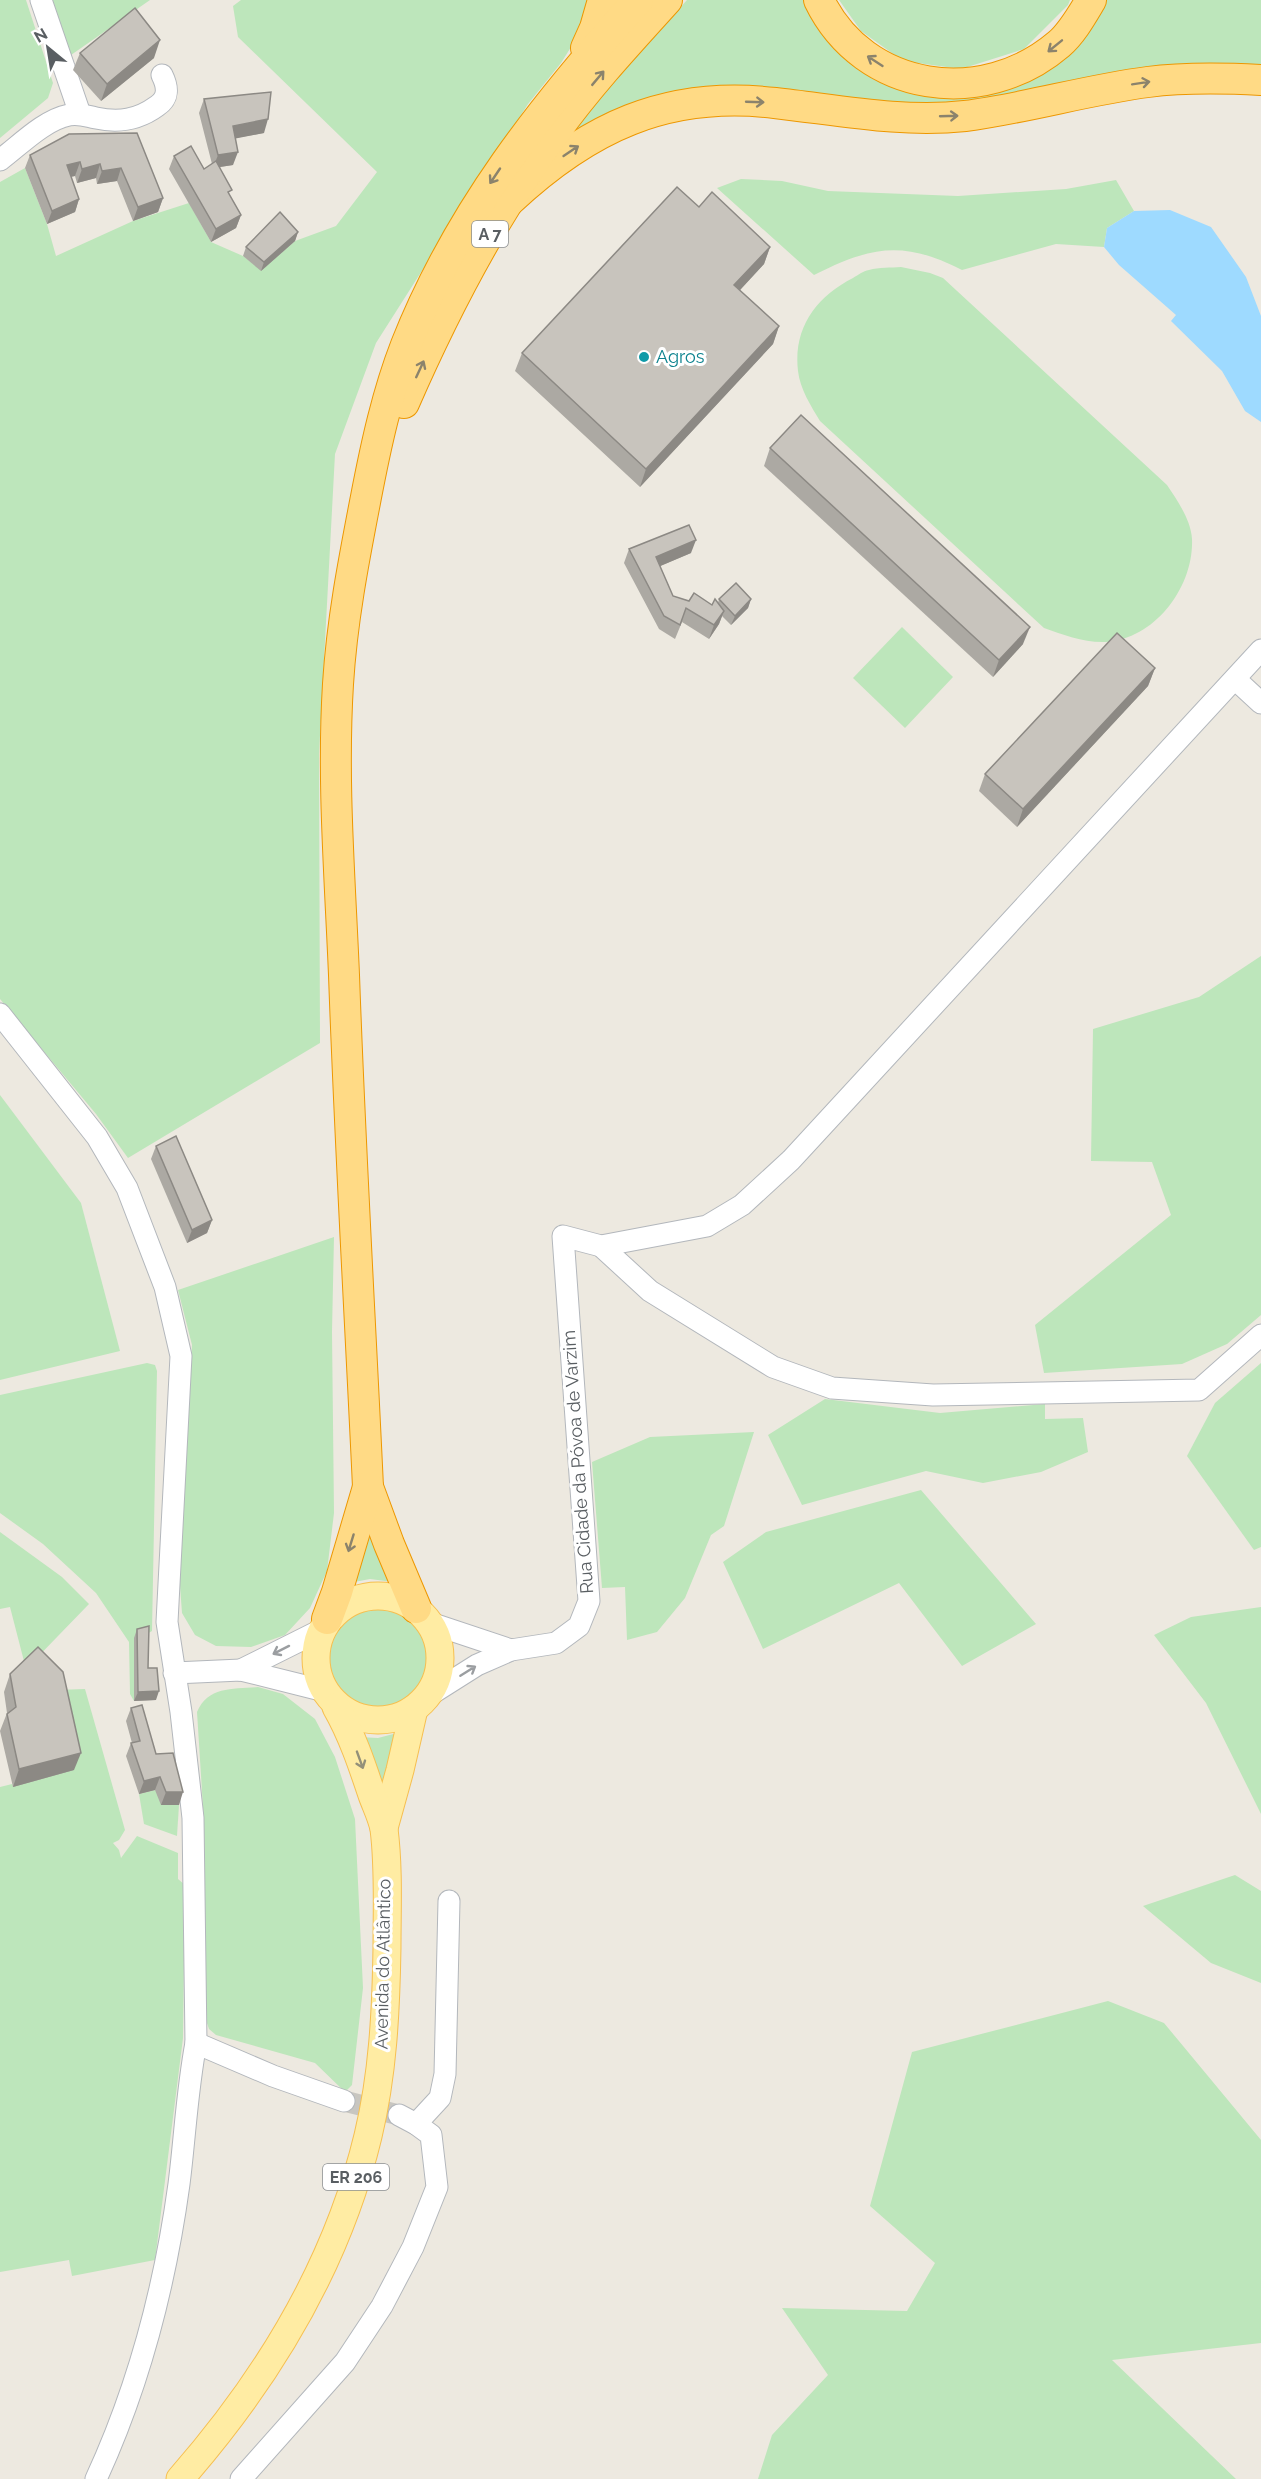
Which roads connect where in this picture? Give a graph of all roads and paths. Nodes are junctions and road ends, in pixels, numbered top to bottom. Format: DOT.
graph roads {
  1 [pos="41,0"];
  2 [pos="603,0"];
  3 [pos="638,0"];
  4 [pos="667,0"];
  5 [pos="819,0"];
  6 [pos="1091,0"];
  7 [pos="162,75"];
  8 [pos="573,75"];
  9 [pos="1261,80"];
  10 [pos="80,114"];
  11 [pos="0,160"];
  12 [pos="509,201"];
  13 [pos="365,501"];
  14 [pos="1261,650"];
  15 [pos="1236,679"];
  16 [pos="1261,703"];
  17 [pos="0,1014"];
  18 [pos="601,1246"];
  19 [pos="1261,1335"];
  20 [pos="368,1487"];
  21 [pos="423,1616"];
  22 [pos="324,1624"];
  23 [pos="511,1650"];
  24 [pos="241,1670"];
  25 [pos="174,1672"];
  26 [pos="331,1699"];
  27 [pos="421,1702"];
  28 [pos="384,1828"];
  29 [pos="449,1901"];
  30 [pos="196,2043"];
  31 [pos="344,2101"];
  32 [pos="96,2479"];
  33 [pos="180,2479"];
  34 [pos="241,2479"];
  1 -- 10 [label="street"];
  2 -- 8 [label="highway"];
  3 -- 8 [label="highway, A 7"];
  12 -- 4 [label="highway, A 7, one-way"];
  6 -- 5 [label="highway, one-way"];
  7 -- 10 [label="street"];
  8 -- 13 [label="highway, A 7, one-way"];
  12 -- 9 [label="highway, one-way"];
  10 -- 11 [label="street"];
  13 -- 12 [label="highway, A 7, one-way"];
  13 -- 20 [label="highway"];
  14 -- 15 [label="street"];
  15 -- 16 [label="street"];
  15 -- 18 [label="street"];
  17 -- 25 [label="street"];
  18 -- 19 [label="street"];
  18 -- 23 [label="street, Rua Cidade da Póvoa de Varzim"];
  20 -- 21 [label="highway"];
  20 -- 22 [label="highway, one-way"];
  21 -- 22 [label="main road"];
  21 -- 23 [label="street"];
  21 -- 27 [label="main road"];
  22 -- 24 [label="street, one-way"];
  22 -- 26 [label="main road"];
  27 -- 23 [label="street, Rua Cidade da Póvoa de Varzim, one-way"];
  24 -- 25 [label="street"];
  24 -- 26 [label="street"];
  25 -- 30 [label="street"];
  26 -- 27 [label="main road"];
  26 -- 28 [label="main road, one-way"];
  27 -- 28 [label="main road"];
  28 -- 33 [label="main road, Avenida do Atlântico / ER 206"];
  29 -- 34 [label="street"];
  30 -- 31 [label="street"];
  30 -- 32 [label="street"];
}
